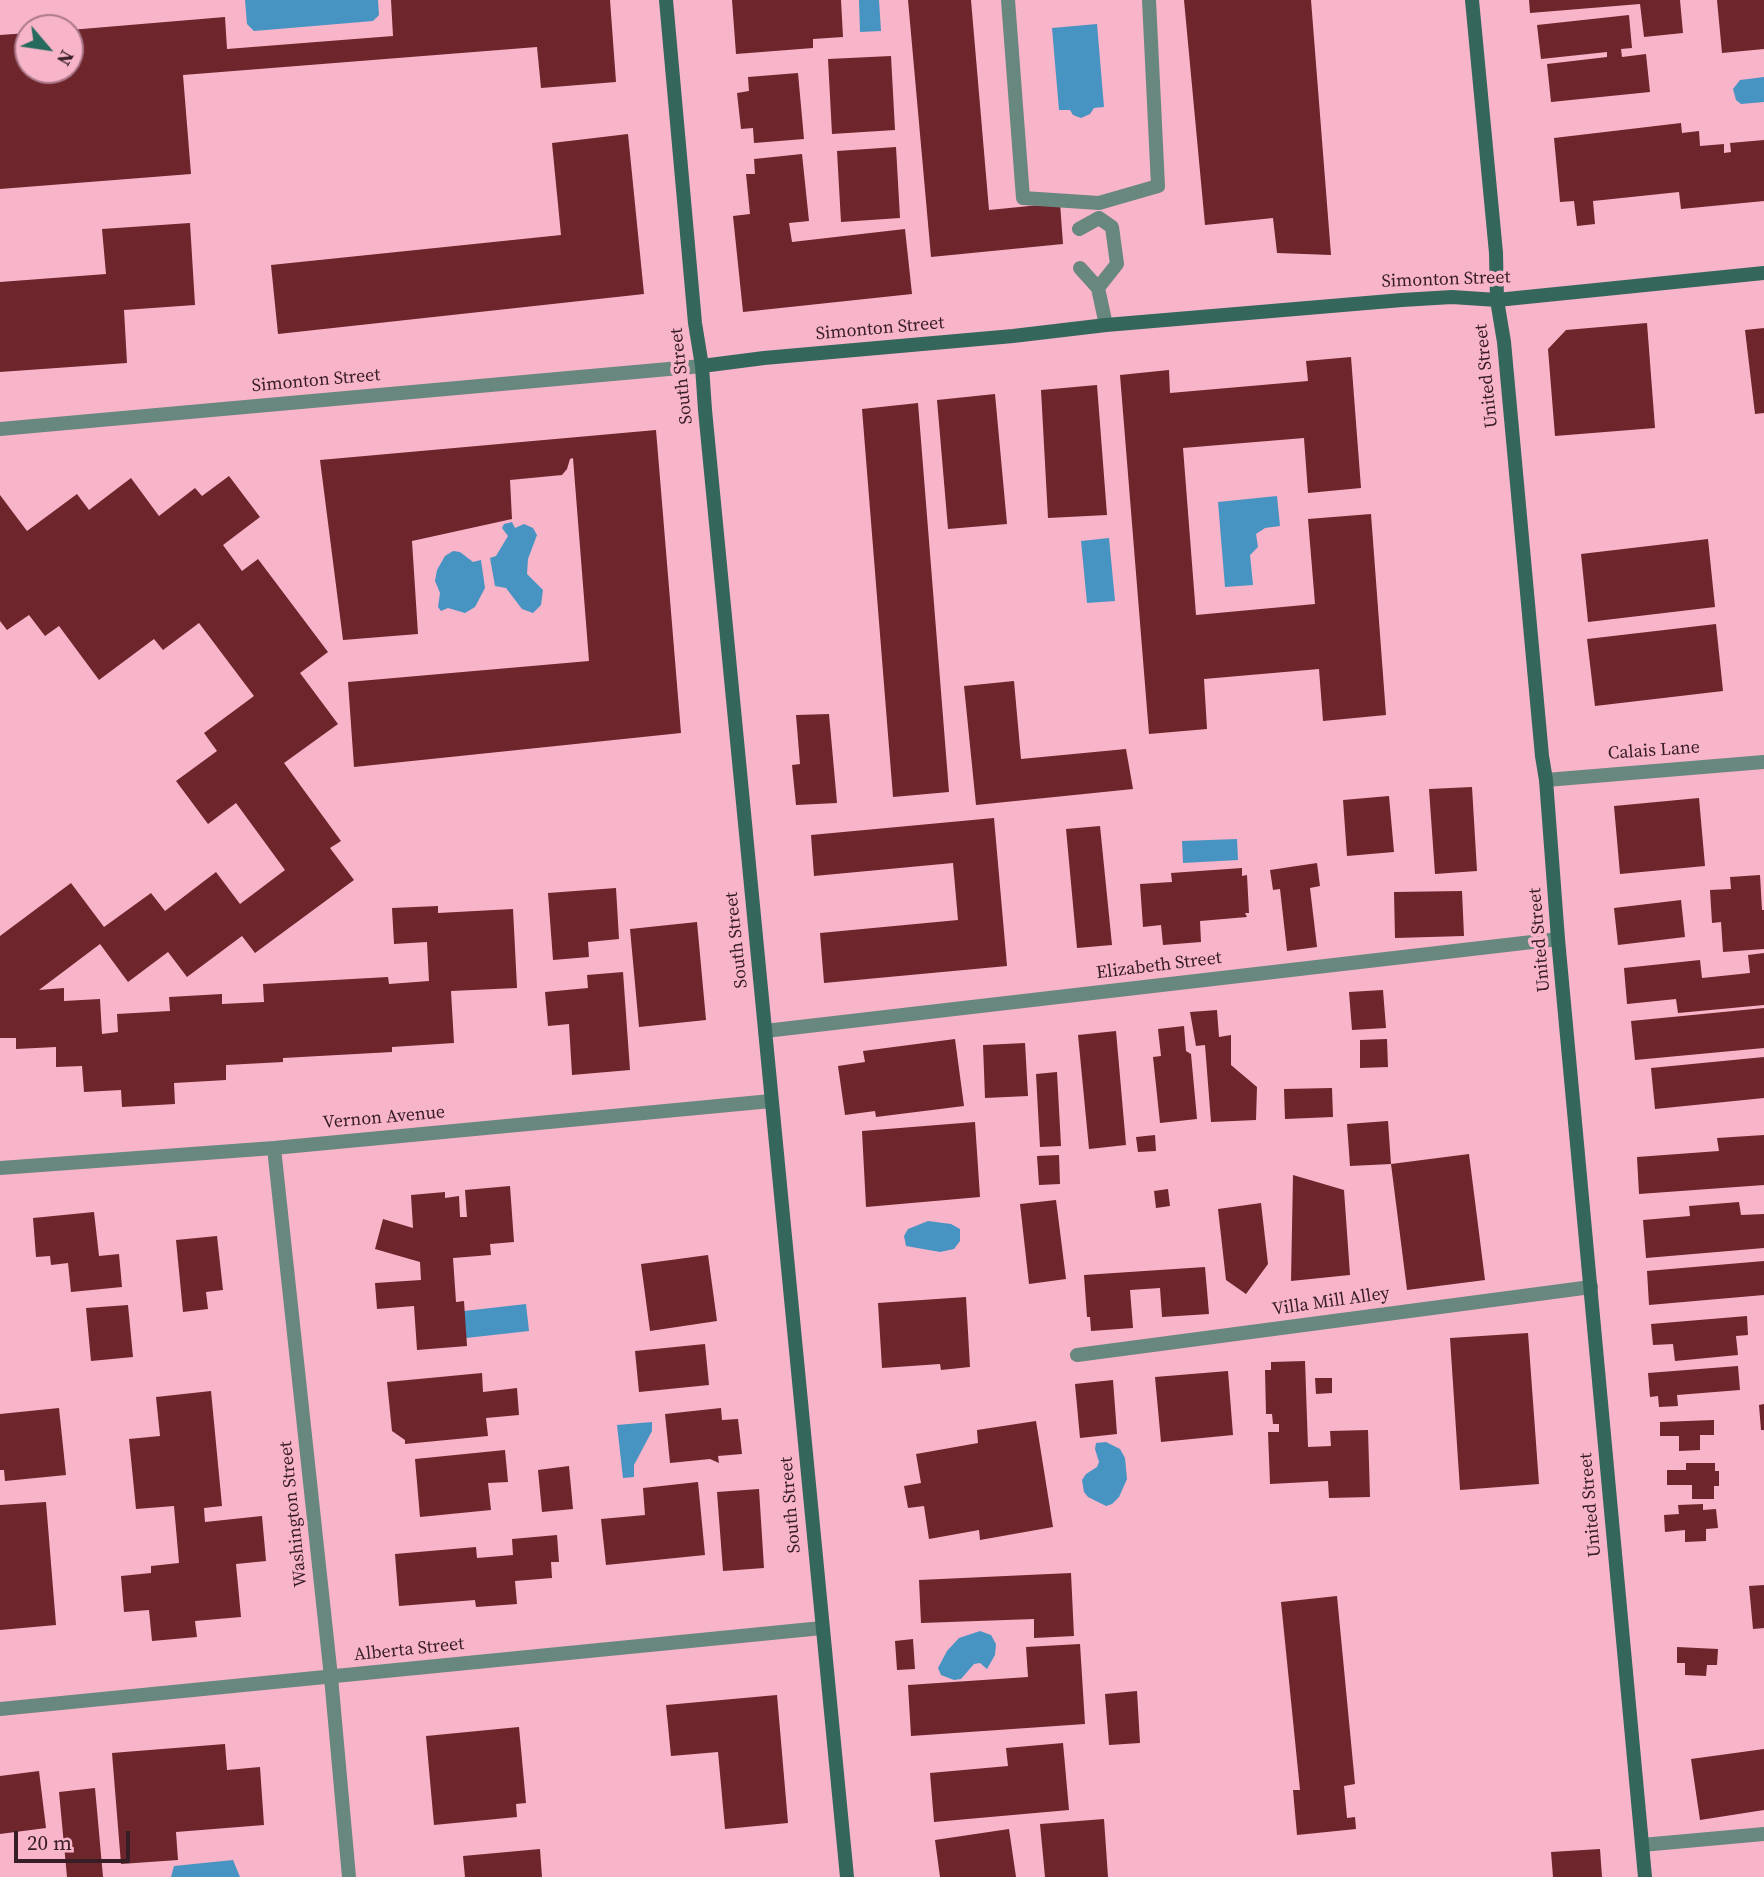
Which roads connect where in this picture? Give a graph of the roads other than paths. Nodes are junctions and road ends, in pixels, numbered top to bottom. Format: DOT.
graph roads {
  1 [pos="666,0"];
  2 [pos="1008,0"];
  3 [pos="1149,0"];
  4 [pos="1472,0"];
  5 [pos="1099,211"];
  6 [pos="1079,229"];
  7 [pos="1080,268"];
  8 [pos="1764,273"];
  9 [pos="1098,288"];
  10 [pos="1497,300"];
  11 [pos="1106,325"];
  12 [pos="702,366"];
  13 [pos="0,429"];
  14 [pos="1764,762"];
  15 [pos="1546,780"];
  16 [pos="1559,939"];
  17 [pos="765,1031"];
  18 [pos="771,1101"];
  19 [pos="274,1148"];
  20 [pos="0,1168"];
  21 [pos="1591,1287"];
  22 [pos="1077,1355"];
  23 [pos="822,1628"];
  24 [pos="331,1677"];
  25 [pos="0,1709"];
  26 [pos="1764,1834"];
  27 [pos="1642,1845"];
  28 [pos="349,1877"];
  29 [pos="847,1877"];
  30 [pos="1645,1877"];
  1 -- 12 [label="street, South Street"];
  2 -- 5 [label="street"];
  3 -- 5 [label="street"];
  4 -- 10 [label="street, United Street"];
  5 -- 6 [label="street"];
  5 -- 9 [label="street"];
  7 -- 9 [label="street"];
  8 -- 10 [label="street, Simonton Street"];
  9 -- 11 [label="street"];
  10 -- 11 [label="street, Simonton Street"];
  10 -- 15 [label="street, United Street"];
  11 -- 12 [label="street, Simonton Street"];
  12 -- 13 [label="street, Simonton Street"];
  12 -- 17 [label="street, South Street"];
  14 -- 15 [label="street, Calais Lane"];
  15 -- 16 [label="street, United Street"];
  16 -- 17 [label="street, Elizabeth Street"];
  16 -- 21 [label="street, United Street"];
  17 -- 18 [label="street, South Street"];
  18 -- 19 [label="street, Vernon Avenue"];
  18 -- 23 [label="street, South Street"];
  19 -- 20 [label="street, Vernon Avenue"];
  19 -- 24 [label="street, Washington Street"];
  21 -- 22 [label="street, Villa Mill Alley"];
  21 -- 27 [label="street, United Street"];
  23 -- 24 [label="street, Alberta Street"];
  23 -- 29 [label="street, South Street"];
  24 -- 25 [label="street, Alberta Street"];
  24 -- 28 [label="street, Washington Street"];
  26 -- 27 [label="street"];
  27 -- 30 [label="street, United Street"];
}
